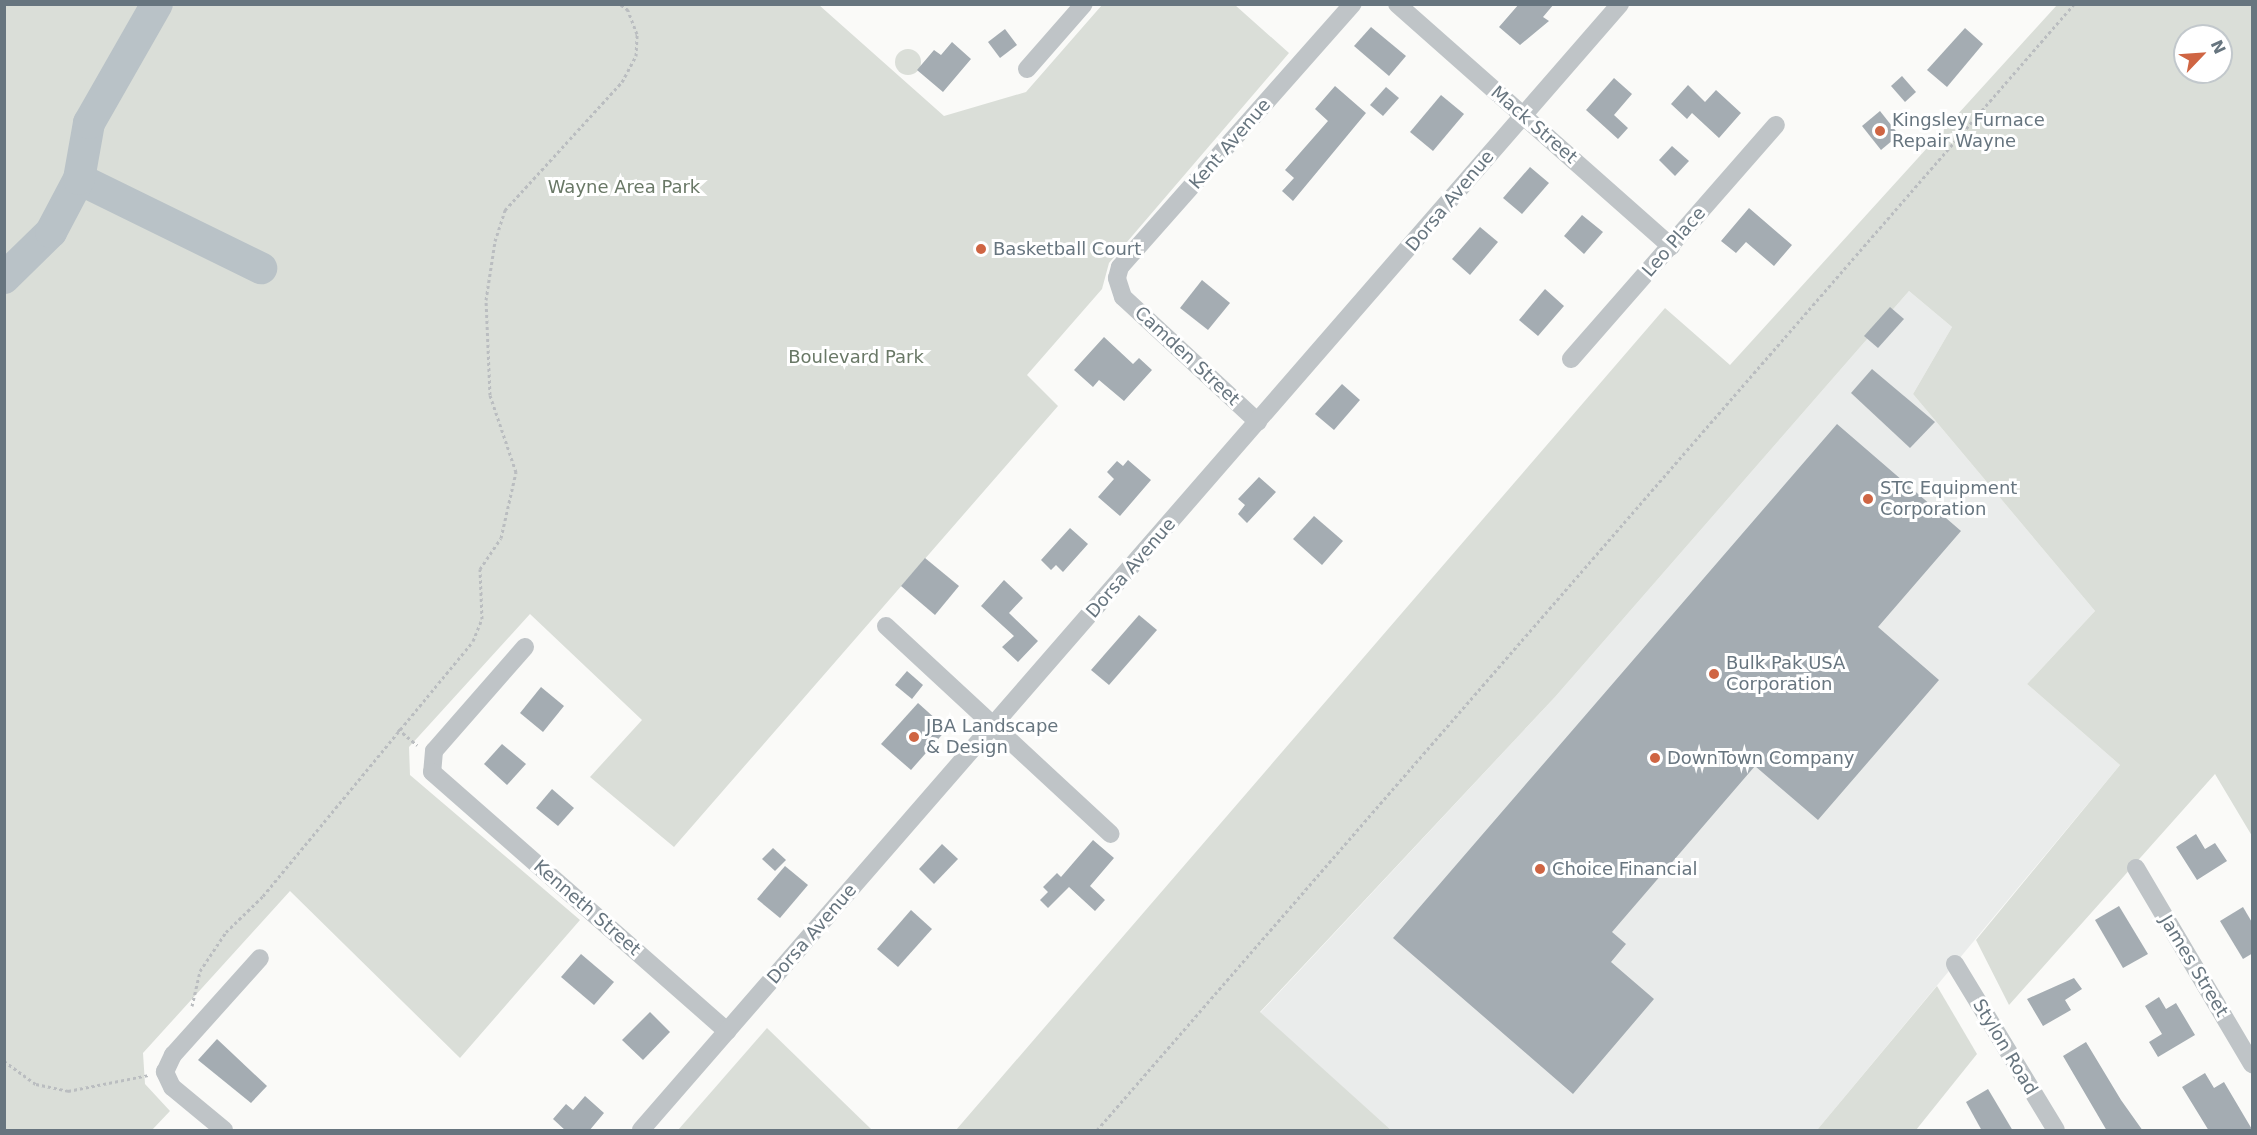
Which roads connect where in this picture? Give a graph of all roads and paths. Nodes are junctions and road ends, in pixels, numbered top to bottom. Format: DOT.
graph roads {
  1 [pos="620,4"];
  2 [pos="1084,4"];
  3 [pos="1353,4"];
  4 [pos="1397,4"];
  5 [pos="1620,4"];
  6 [pos="2074,4"];
  7 [pos="1027,69"];
  8 [pos="1522,114"];
  9 [pos="1776,125"];
  10 [pos="1671,246"];
  11 [pos="1118,288"];
  12 [pos="1572,359"];
  13 [pos="1258,422"];
  14 [pos="885,626"];
  15 [pos="525,647"];
  16 [pos="995,725"];
  17 [pos="398,729"];
  18 [pos="431,756"];
  19 [pos="1111,834"];
  20 [pos="2136,868"];
  21 [pos="260,958"];
  22 [pos="1955,964"];
  23 [pos="197,1028"];
  24 [pos="727,1031"];
  25 [pos="4,1061"];
  26 [pos="2253,1064"];
  27 [pos="165,1072"];
  28 [pos="224,1131"];
  29 [pos="641,1131"];
  30 [pos="1097,1131"];
  31 [pos="2056,1131"];
  1 -- 17 [label="path"];
  2 -- 7 [label="street"];
  3 -- 11 [label="street, Kent Avenue"];
  4 -- 8 [label="street, Mack Street"];
  5 -- 8 [label="street, Dorsa Avenue"];
  6 -- 30 [label="path"];
  8 -- 10 [label="street, Mack Street"];
  8 -- 13 [label="street, Dorsa Avenue"];
  9 -- 10 [label="street, Leo Place"];
  10 -- 12 [label="street, Leo Place"];
  11 -- 13 [label="street, Camden Street"];
  13 -- 16 [label="street, Dorsa Avenue"];
  14 -- 16 [label="street"];
  15 -- 18 [label="street"];
  16 -- 19 [label="street"];
  16 -- 24 [label="street, Dorsa Avenue"];
  17 -- 18 [label="path"];
  17 -- 23 [label="path"];
  18 -- 24 [label="street, Kenneth Street"];
  20 -- 26 [label="street, James Street"];
  21 -- 23 [label="street"];
  22 -- 31 [label="street, Stylon Road"];
  23 -- 27 [label="street"];
  24 -- 29 [label="street, Dorsa Avenue"];
  25 -- 27 [label="path"];
  27 -- 28 [label="street"];
}
